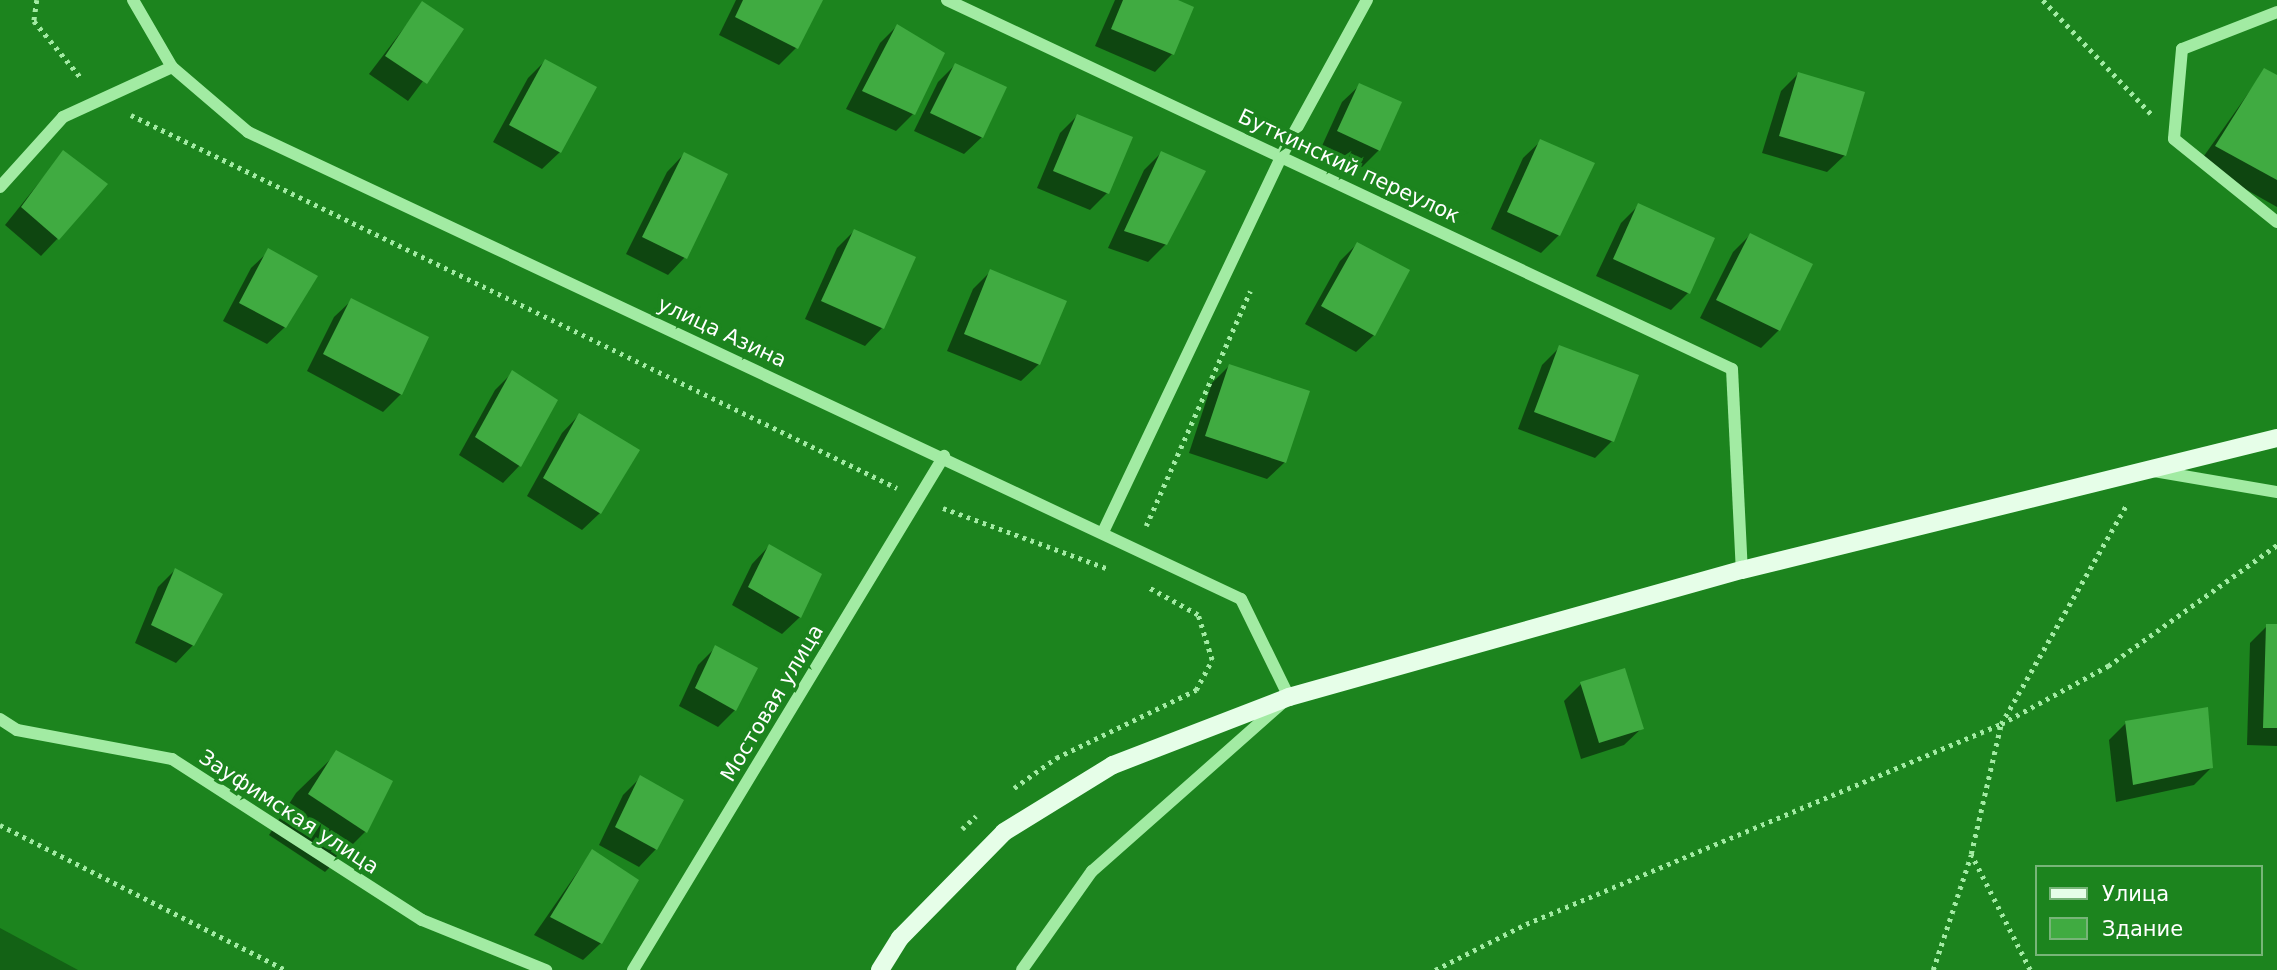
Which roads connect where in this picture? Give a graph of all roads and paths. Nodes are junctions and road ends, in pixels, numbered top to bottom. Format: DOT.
graph roads {
  1 [pos="37,0"];
  2 [pos="133,0"];
  3 [pos="947,0"];
  4 [pos="1367,0"];
  5 [pos="2043,0"];
  6 [pos="2277,12"];
  7 [pos="172,67"];
  8 [pos="103,99"];
  9 [pos="2174,139"];
  10 [pos="1282,155"];
  11 [pos="0,187"];
  12 [pos="2277,222"];
  13 [pos="1255,280"];
  14 [pos="2277,439"];
  15 [pos="944,456"];
  16 [pos="2147,469"];
  17 [pos="2277,492"];
  18 [pos="919,498"];
  19 [pos="1104,530"];
  20 [pos="2277,545"];
  21 [pos="1138,548"];
  22 [pos="1742,570"];
  23 [pos="1127,576"];
  24 [pos="1289,697"];
  25 [pos="0,719"];
  26 [pos="2001,724"];
  27 [pos="1003,797"];
  28 [pos="981,812"];
  29 [pos="0,825"];
  30 [pos="953,839"];
  31 [pos="1971,855"];
  32 [pos="286,970"];
  33 [pos="546,970"];
  34 [pos="633,970"];
  35 [pos="880,970"];
  36 [pos="1022,970"];
  37 [pos="1435,970"];
  38 [pos="1933,970"];
  39 [pos="2030,970"];
  1 -- 8 [label="path"];
  2 -- 7 [label="street, улица Азина"];
  3 -- 10 [label="street, Буткинский переулок"];
  4 -- 10 [label="street"];
  5 -- 9 [label="path"];
  6 -- 9 [label="street"];
  7 -- 8 [label="street"];
  7 -- 15 [label="street, улица Азина"];
  8 -- 11 [label="street"];
  8 -- 18 [label="path"];
  9 -- 12 [label="street"];
  10 -- 19 [label="street"];
  10 -- 22 [label="street, Буткинский переулок"];
  13 -- 21 [label="path"];
  14 -- 16 [label="main road"];
  15 -- 18 [label="street, Мостовая улица"];
  15 -- 19 [label="street, улица Азина"];
  16 -- 17 [label="street"];
  16 -- 22 [label="main road"];
  16 -- 26 [label="path"];
  18 -- 23 [label="path"];
  18 -- 34 [label="street, Мостовая улица"];
  19 -- 21 [label="street, улица Азина"];
  20 -- 26 [label="path"];
  21 -- 23 [label="path"];
  21 -- 24 [label="street, улица Азина"];
  22 -- 24 [label="main road"];
  23 -- 27 [label="path"];
  24 -- 35 [label="main road"];
  24 -- 36 [label="street"];
  25 -- 33 [label="street, Зауфимская улица"];
  26 -- 31 [label="path"];
  26 -- 37 [label="path"];
  28 -- 30 [label="path"];
  29 -- 32 [label="path"];
  31 -- 38 [label="path"];
  31 -- 39 [label="path"];
}
